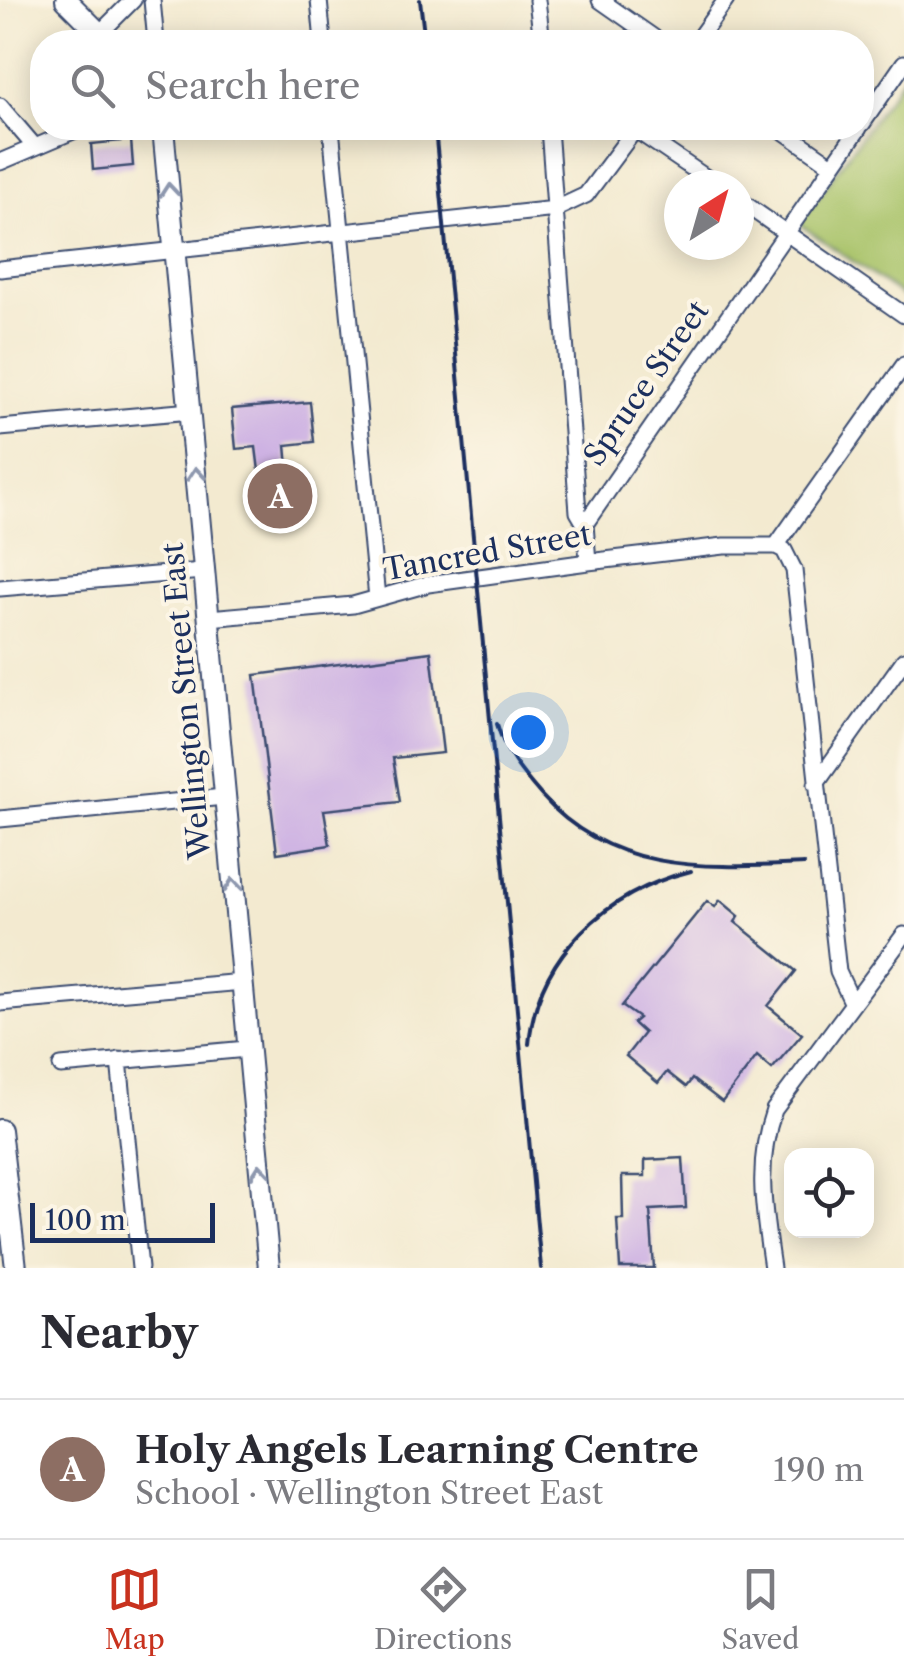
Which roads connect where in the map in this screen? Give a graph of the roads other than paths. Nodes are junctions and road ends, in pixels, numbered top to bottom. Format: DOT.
graph roads {
  1 [pos="66,0"];
  2 [pos="134,0"];
  3 [pos="152,0"];
  4 [pos="320,0"];
  5 [pos="537,0"];
  6 [pos="600,0"];
  7 [pos="726,0"];
  8 [pos="95,30"];
  9 [pos="110,30"];
  10 [pos="155,30"];
  11 [pos="322,30"];
  12 [pos="541,30"];
  13 [pos="643,30"];
  14 [pos="705,30"];
  15 [pos="904,63"];
  16 [pos="0,106"];
  17 [pos="874,106"];
  18 [pos="52,140"];
  19 [pos="164,140"];
  20 [pos="332,140"];
  21 [pos="550,140"];
  22 [pos="626,140"];
  23 [pos="652,140"];
  24 [pos="796,140"];
  25 [pos="850,140"];
  26 [pos="35,147"];
  27 [pos="0,162"];
  28 [pos="832,166"];
  29 [pos="695,170"];
  30 [pos="556,209"];
  31 [pos="754,210"];
  32 [pos="340,229"];
  33 [pos="786,232"];
  34 [pos="174,252"];
  35 [pos="0,270"];
  36 [pos="904,316"];
  37 [pos="904,365"];
  38 [pos="190,411"];
  39 [pos="0,428"];
  40 [pos="585,524"];
  41 [pos="776,546"];
  42 [pos="588,562"];
  43 [pos="204,572"];
  44 [pos="0,588"];
  45 [pos="378,598"];
  46 [pos="208,618"];
  47 [pos="904,660"];
  48 [pos="816,784"];
  49 [pos="224,797"];
  50 [pos="0,819"];
  51 [pos="904,936"];
  52 [pos="243,982"];
  53 [pos="0,1003"];
  54 [pos="853,1004"];
  55 [pos="248,1050"];
  56 [pos="119,1060"];
  57 [pos="61,1066"];
  58 [pos="0,1130"];
  59 [pos="16,1268"];
  60 [pos="140,1268"];
  61 [pos="269,1268"];
  62 [pos="772,1268"];
  1 -- 8 [label="main road"];
  2 -- 9 [label="street"];
  3 -- 10 [label="street"];
  4 -- 11 [label="street"];
  5 -- 12 [label="street"];
  6 -- 13 [label="street"];
  7 -- 14 [label="street"];
  15 -- 17 [label="street, Spruce Street"];
  16 -- 26 [label="street"];
  18 -- 26 [label="street"];
  34 -- 19 [label="main road, Wellington Street East, one-way"];
  20 -- 32 [label="street"];
  21 -- 30 [label="street"];
  22 -- 30 [label="street"];
  23 -- 29 [label="street"];
  24 -- 28 [label="street"];
  25 -- 28 [label="street, Spruce Street"];
  26 -- 27 [label="street"];
  28 -- 33 [label="street, Spruce Street"];
  30 -- 32 [label="street"];
  30 -- 40 [label="street"];
  31 -- 33 [label="street"];
  32 -- 34 [label="street"];
  32 -- 45 [label="street"];
  33 -- 36 [label="street"];
  33 -- 40 [label="street, Spruce Street"];
  34 -- 35 [label="street"];
  34 -- 38 [label="main road, Wellington Street East"];
  37 -- 41 [label="street"];
  38 -- 39 [label="street"];
  43 -- 38 [label="main road, Wellington Street East, one-way"];
  40 -- 42 [label="street"];
  41 -- 42 [label="street, Tancred Street"];
  41 -- 48 [label="street"];
  42 -- 45 [label="street, Tancred Street"];
  43 -- 44 [label="street"];
  43 -- 46 [label="main road, Wellington Street East"];
  45 -- 46 [label="street, Tancred Street"];
  46 -- 49 [label="main road, Wellington Street East"];
  47 -- 48 [label="street"];
  48 -- 54 [label="street"];
  49 -- 50 [label="street"];
  52 -- 49 [label="main road, Wellington Street East, one-way"];
  51 -- 54 [label="street"];
  52 -- 53 [label="street"];
  52 -- 55 [label="main road, Wellington Street East"];
  54 -- 62 [label="street"];
  55 -- 56 [label="street"];
  61 -- 55 [label="main road, Wellington Street East, one-way"];
  56 -- 57 [label="street"];
  56 -- 60 [label="street"];
  58 -- 59 [label="main road"];
}
